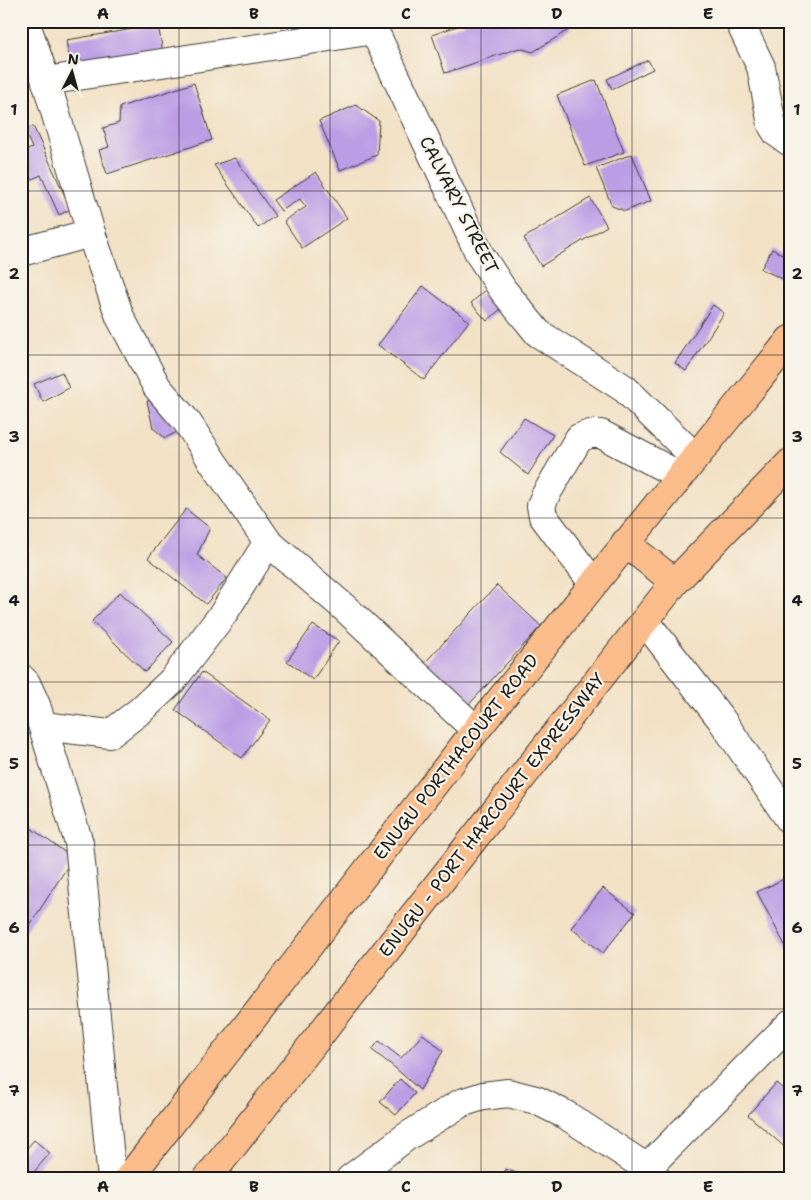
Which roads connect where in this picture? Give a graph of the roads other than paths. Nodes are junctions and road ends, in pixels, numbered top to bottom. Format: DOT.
graph roads {
  1 [pos="25,21"];
  2 [pos="739,21"];
  3 [pos="373,26"];
  4 [pos="46,81"];
  5 [pos="790,142"];
  6 [pos="91,232"];
  7 [pos="21,252"];
  8 [pos="790,340"];
  9 [pos="790,462"];
  10 [pos="687,467"];
  11 [pos="268,542"];
  12 [pos="625,543"];
  13 [pos="675,582"];
  14 [pos="593,584"];
  15 [pos="645,621"];
  16 [pos="21,678"];
  17 [pos="43,726"];
  18 [pos="476,730"];
  19 [pos="790,820"];
  20 [pos="790,1024"];
  21 [pos="652,1174"];
  22 [pos="112,1179"];
  23 [pos="128,1179"];
  24 [pos="207,1179"];
  25 [pos="350,1179"];
  1 -- 4 [label="street"];
  2 -- 5 [label="street"];
  3 -- 4 [label="street"];
  3 -- 10 [label="street, CALVARY STREET"];
  4 -- 6 [label="street"];
  6 -- 7 [label="street"];
  6 -- 11 [label="street"];
  8 -- 10 [label="highway, ENUGU PORTHACOURT ROAD"];
  9 -- 13 [label="highway, ENUGU - PORT HARCOURT EXPRESSWAY"];
  10 -- 12 [label="highway, ENUGU PORTHACOURT ROAD"];
  10 -- 14 [label="street"];
  11 -- 17 [label="street"];
  11 -- 18 [label="street"];
  12 -- 13 [label="highway"];
  12 -- 14 [label="highway, ENUGU PORTHACOURT ROAD"];
  13 -- 15 [label="highway, ENUGU - PORT HARCOURT EXPRESSWAY"];
  14 -- 18 [label="highway, ENUGU PORTHACOURT ROAD"];
  15 -- 19 [label="street"];
  15 -- 24 [label="highway, ENUGU - PORT HARCOURT EXPRESSWAY"];
  16 -- 17 [label="street"];
  17 -- 22 [label="street"];
  18 -- 23 [label="highway, ENUGU PORTHACOURT ROAD"];
  20 -- 21 [label="street"];
  21 -- 25 [label="street"];
}
